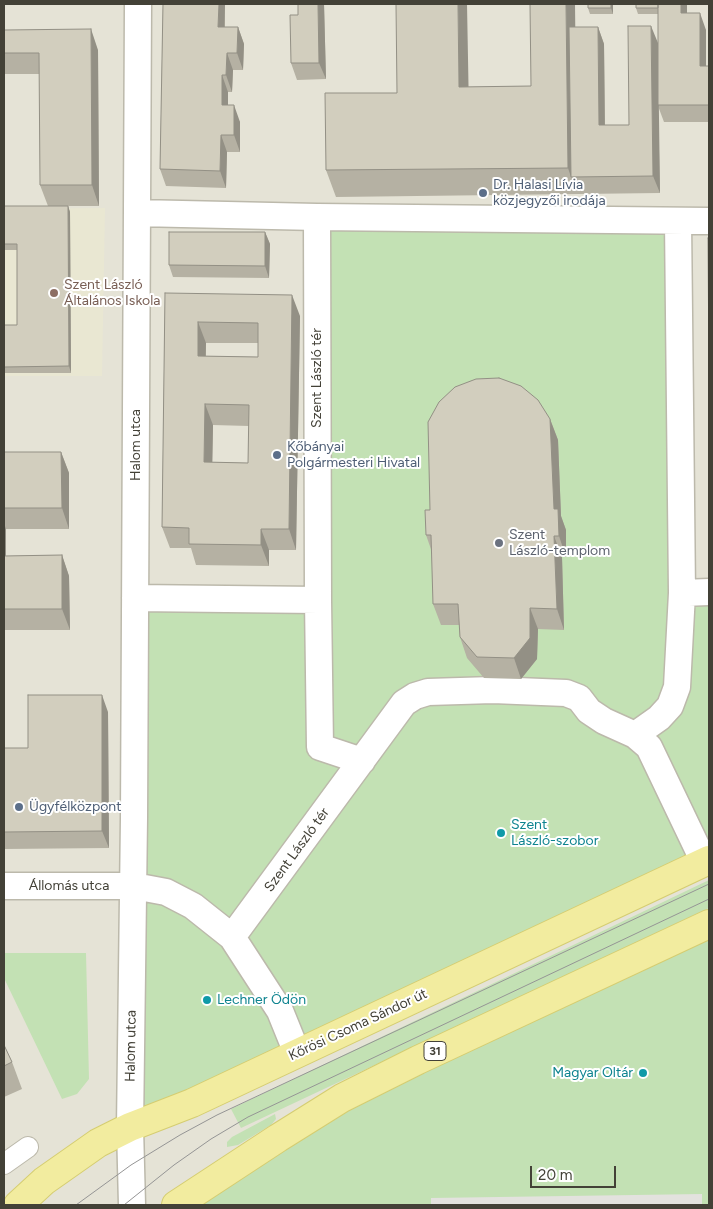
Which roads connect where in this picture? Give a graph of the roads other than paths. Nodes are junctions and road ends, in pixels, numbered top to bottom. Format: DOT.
graph roads {
  1 [pos="138,4"];
  2 [pos="137,213"];
  3 [pos="317,217"];
  4 [pos="678,221"];
  5 [pos="709,221"];
  6 [pos="709,592"];
  7 [pos="682,593"];
  8 [pos="135,598"];
  9 [pos="318,600"];
  10 [pos="635,735"];
  11 [pos="362,762"];
  12 [pos="707,861"];
  13 [pos="4,886"];
  14 [pos="134,886"];
  15 [pos="709,924"];
  16 [pos="232,937"];
  17 [pos="297,1053"];
  18 [pos="130,1127"];
  19 [pos="28,1147"];
  20 [pos="4,1164"];
  21 [pos="18,1205"];
  22 [pos="132,1205"];
  23 [pos="176,1205"];
  1 -- 2 [label="street, Halom utca"];
  2 -- 3 [label="street"];
  2 -- 8 [label="street, Halom utca"];
  3 -- 4 [label="street"];
  3 -- 9 [label="street, Szent László tér"];
  4 -- 5 [label="street"];
  4 -- 7 [label="street"];
  6 -- 7 [label="street"];
  7 -- 10 [label="street"];
  8 -- 9 [label="street"];
  8 -- 14 [label="street, Halom utca"];
  9 -- 11 [label="street, Szent László tér"];
  10 -- 11 [label="street, Szent László tér"];
  10 -- 12 [label="street, Szent László tér"];
  11 -- 16 [label="street, Szent László tér"];
  12 -- 17 [label="main road, Kőrösi Csoma Sándor út"];
  13 -- 14 [label="street, Állomás utca"];
  14 -- 16 [label="street"];
  14 -- 18 [label="street, Halom utca"];
  15 -- 23 [label="main road, 31"];
  16 -- 17 [label="street"];
  17 -- 18 [label="main road, Kőrösi Csoma Sándor út"];
  18 -- 21 [label="main road, Kőrösi Csoma Sándor út"];
  18 -- 22 [label="street, Halom utca"];
  19 -- 20 [label="street"];
}
